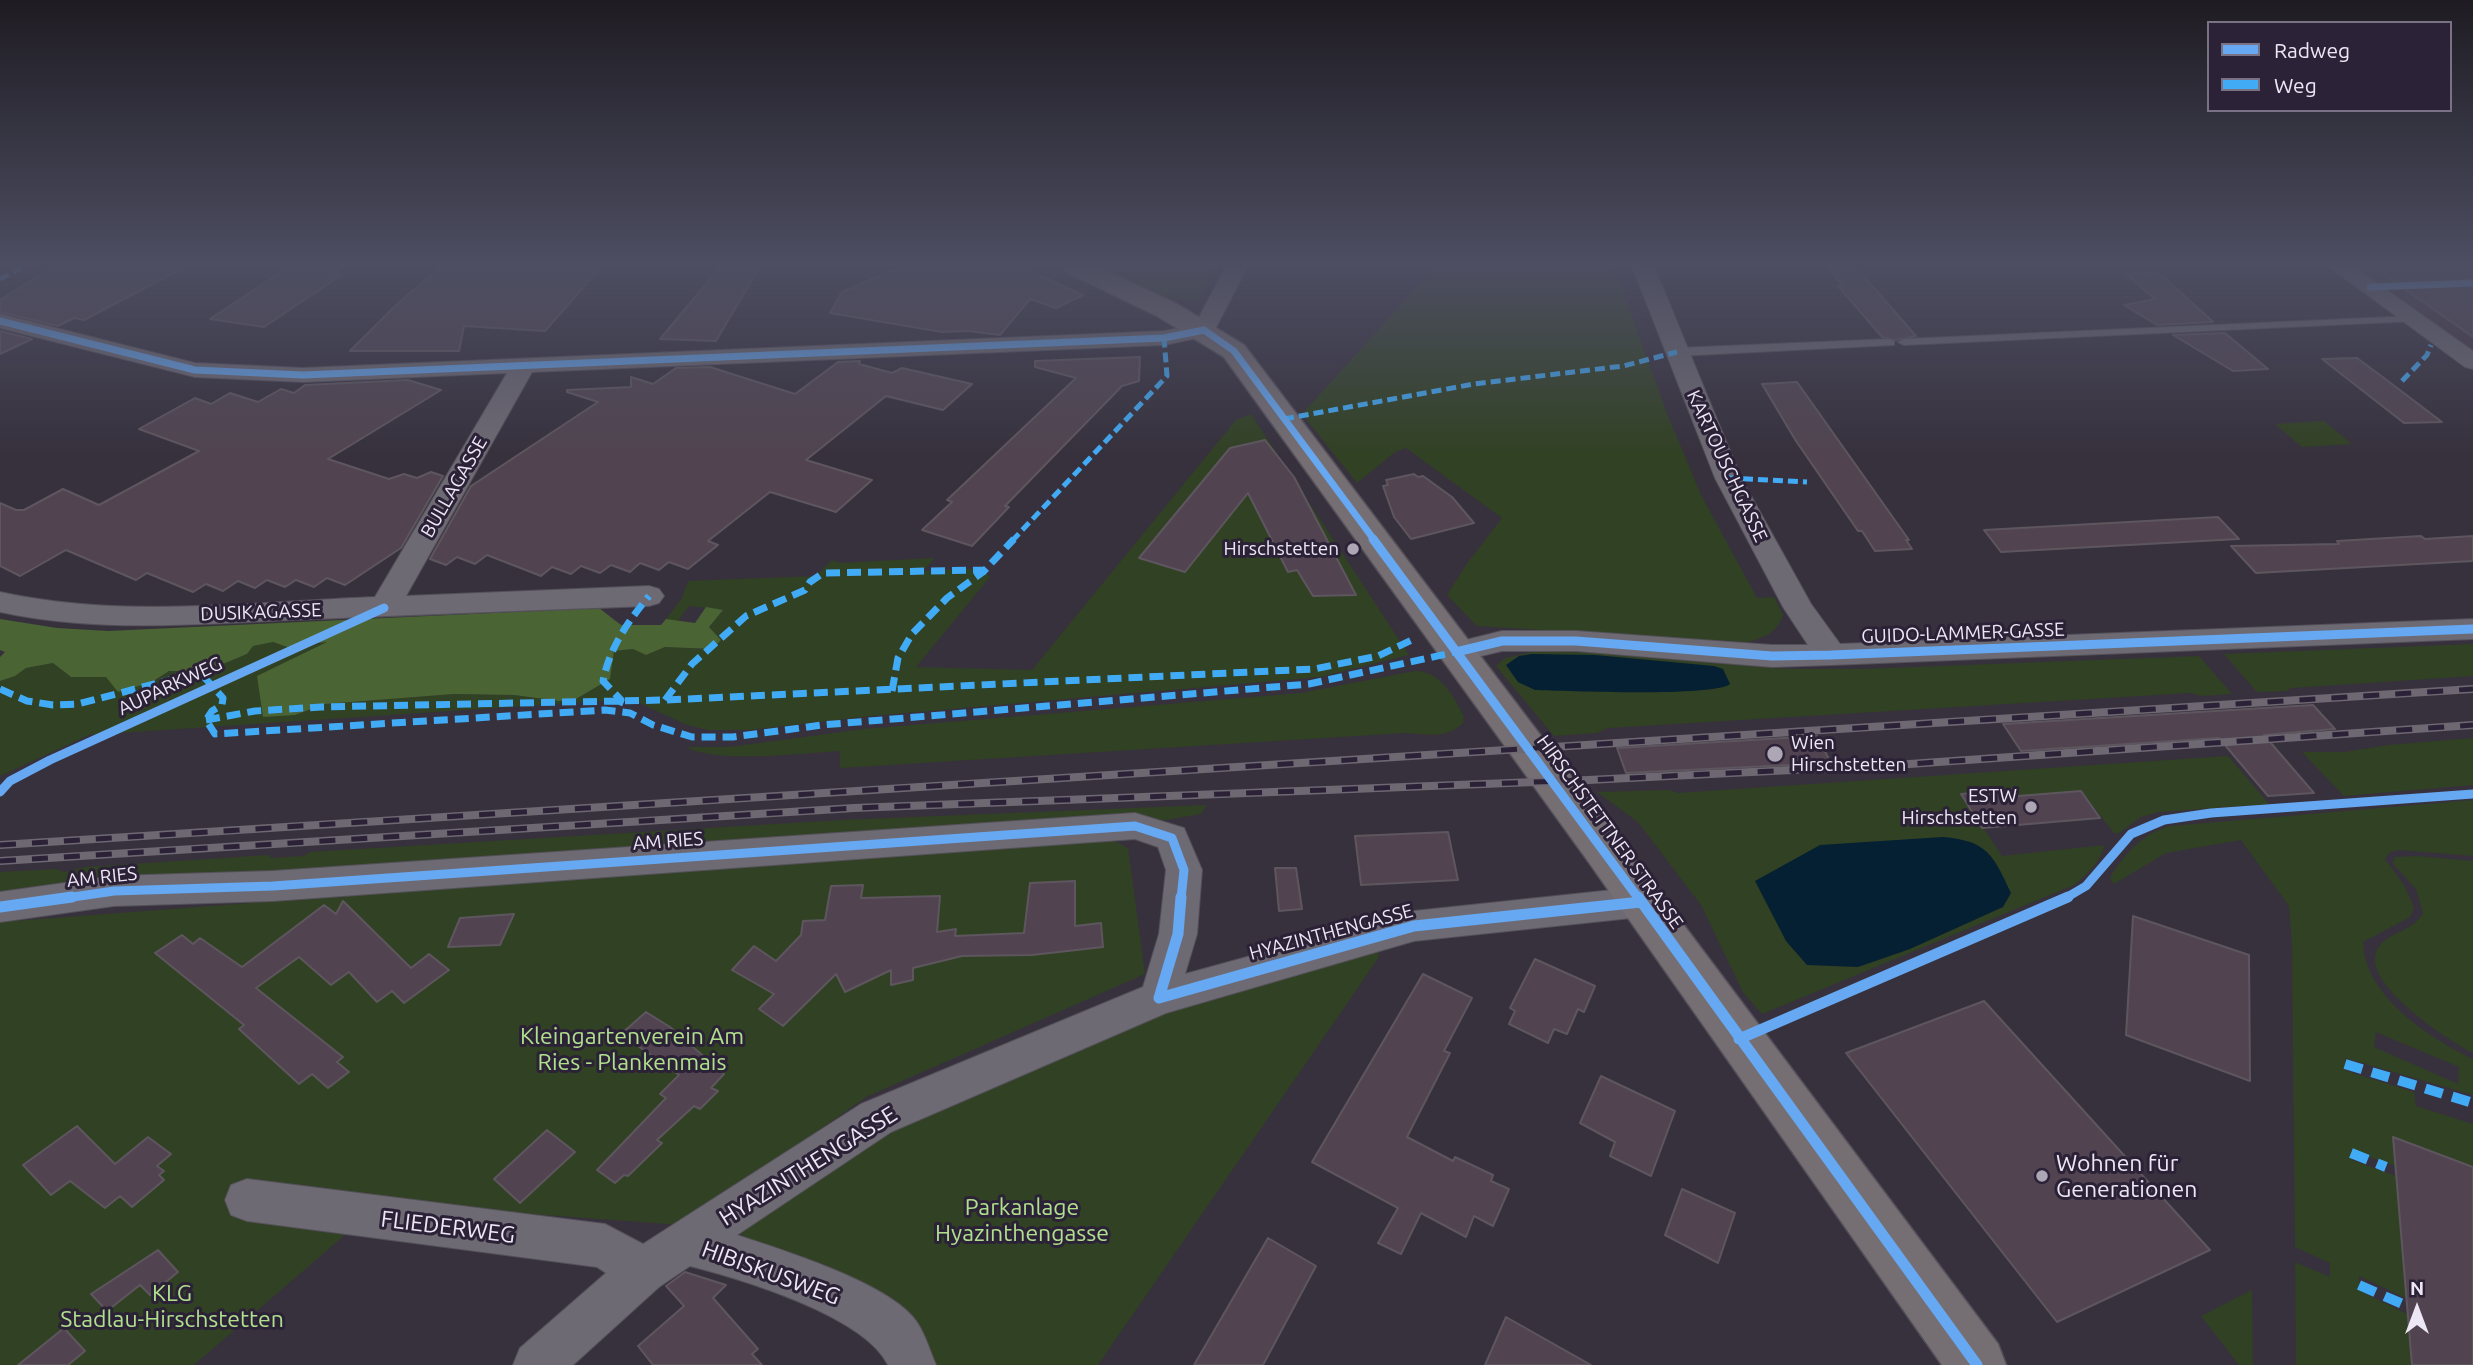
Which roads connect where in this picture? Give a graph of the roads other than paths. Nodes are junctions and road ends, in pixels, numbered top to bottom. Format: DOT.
graph roads {
  1 [pos="35,330"];
  2 [pos="1203,330"];
  3 [pos="1668,330"];
  4 [pos="2176,330"];
  5 [pos="2428,330"];
  6 [pos="1904,342"];
  7 [pos="1890,343"];
  8 [pos="1677,352"];
  9 [pos="2473,362"];
  10 [pos="524,365"];
  11 [pos="649,596"];
  12 [pos="0,602"];
  13 [pos="384,608"];
  14 [pos="2473,629"];
  15 [pos="1456,652"];
  16 [pos="1831,655"];
  17 [pos="1641,902"];
  18 [pos="0,907"];
  19 [pos="1158,998"];
  20 [pos="247,1200"];
  21 [pos="685,1243"];
  22 [pos="643,1270"];
  23 [pos="537,1365"];
  24 [pos="912,1365"];
  25 [pos="1977,1365"];
  1 -- 10 [label="street"];
  2 -- 10 [label="street"];
  2 -- 15 [label="main road, HIRSCHSTETTNER STRASSE"];
  3 -- 8 [label="street, KARTOUSCHGASSE"];
  4 -- 6 [label="lane"];
  5 -- 9 [label="street"];
  7 -- 8 [label="lane"];
  8 -- 16 [label="street, KARTOUSCHGASSE"];
  10 -- 13 [label="street, BULLAGASSE"];
  11 -- 13 [label="street, DUSIKAGASSE"];
  12 -- 13 [label="street, DUSIKAGASSE"];
  14 -- 16 [label="street, GUIDO-LAMMER-GASSE"];
  15 -- 16 [label="street, GUIDO-LAMMER-GASSE"];
  15 -- 17 [label="main road, HIRSCHSTETTNER STRASSE"];
  17 -- 19 [label="street, HYAZINTHENGASSE"];
  17 -- 25 [label="main road, HIRSCHSTETTNER STRASSE"];
  18 -- 19 [label="street, AM RIES"];
  19 -- 21 [label="street, HYAZINTHENGASSE"];
  20 -- 22 [label="street, FLIEDERWEG"];
  21 -- 22 [label="street, HYAZINTHENGASSE"];
  21 -- 24 [label="street, HIBISKUSWEG"];
  22 -- 23 [label="street, HYAZINTHENGASSE"];
}
